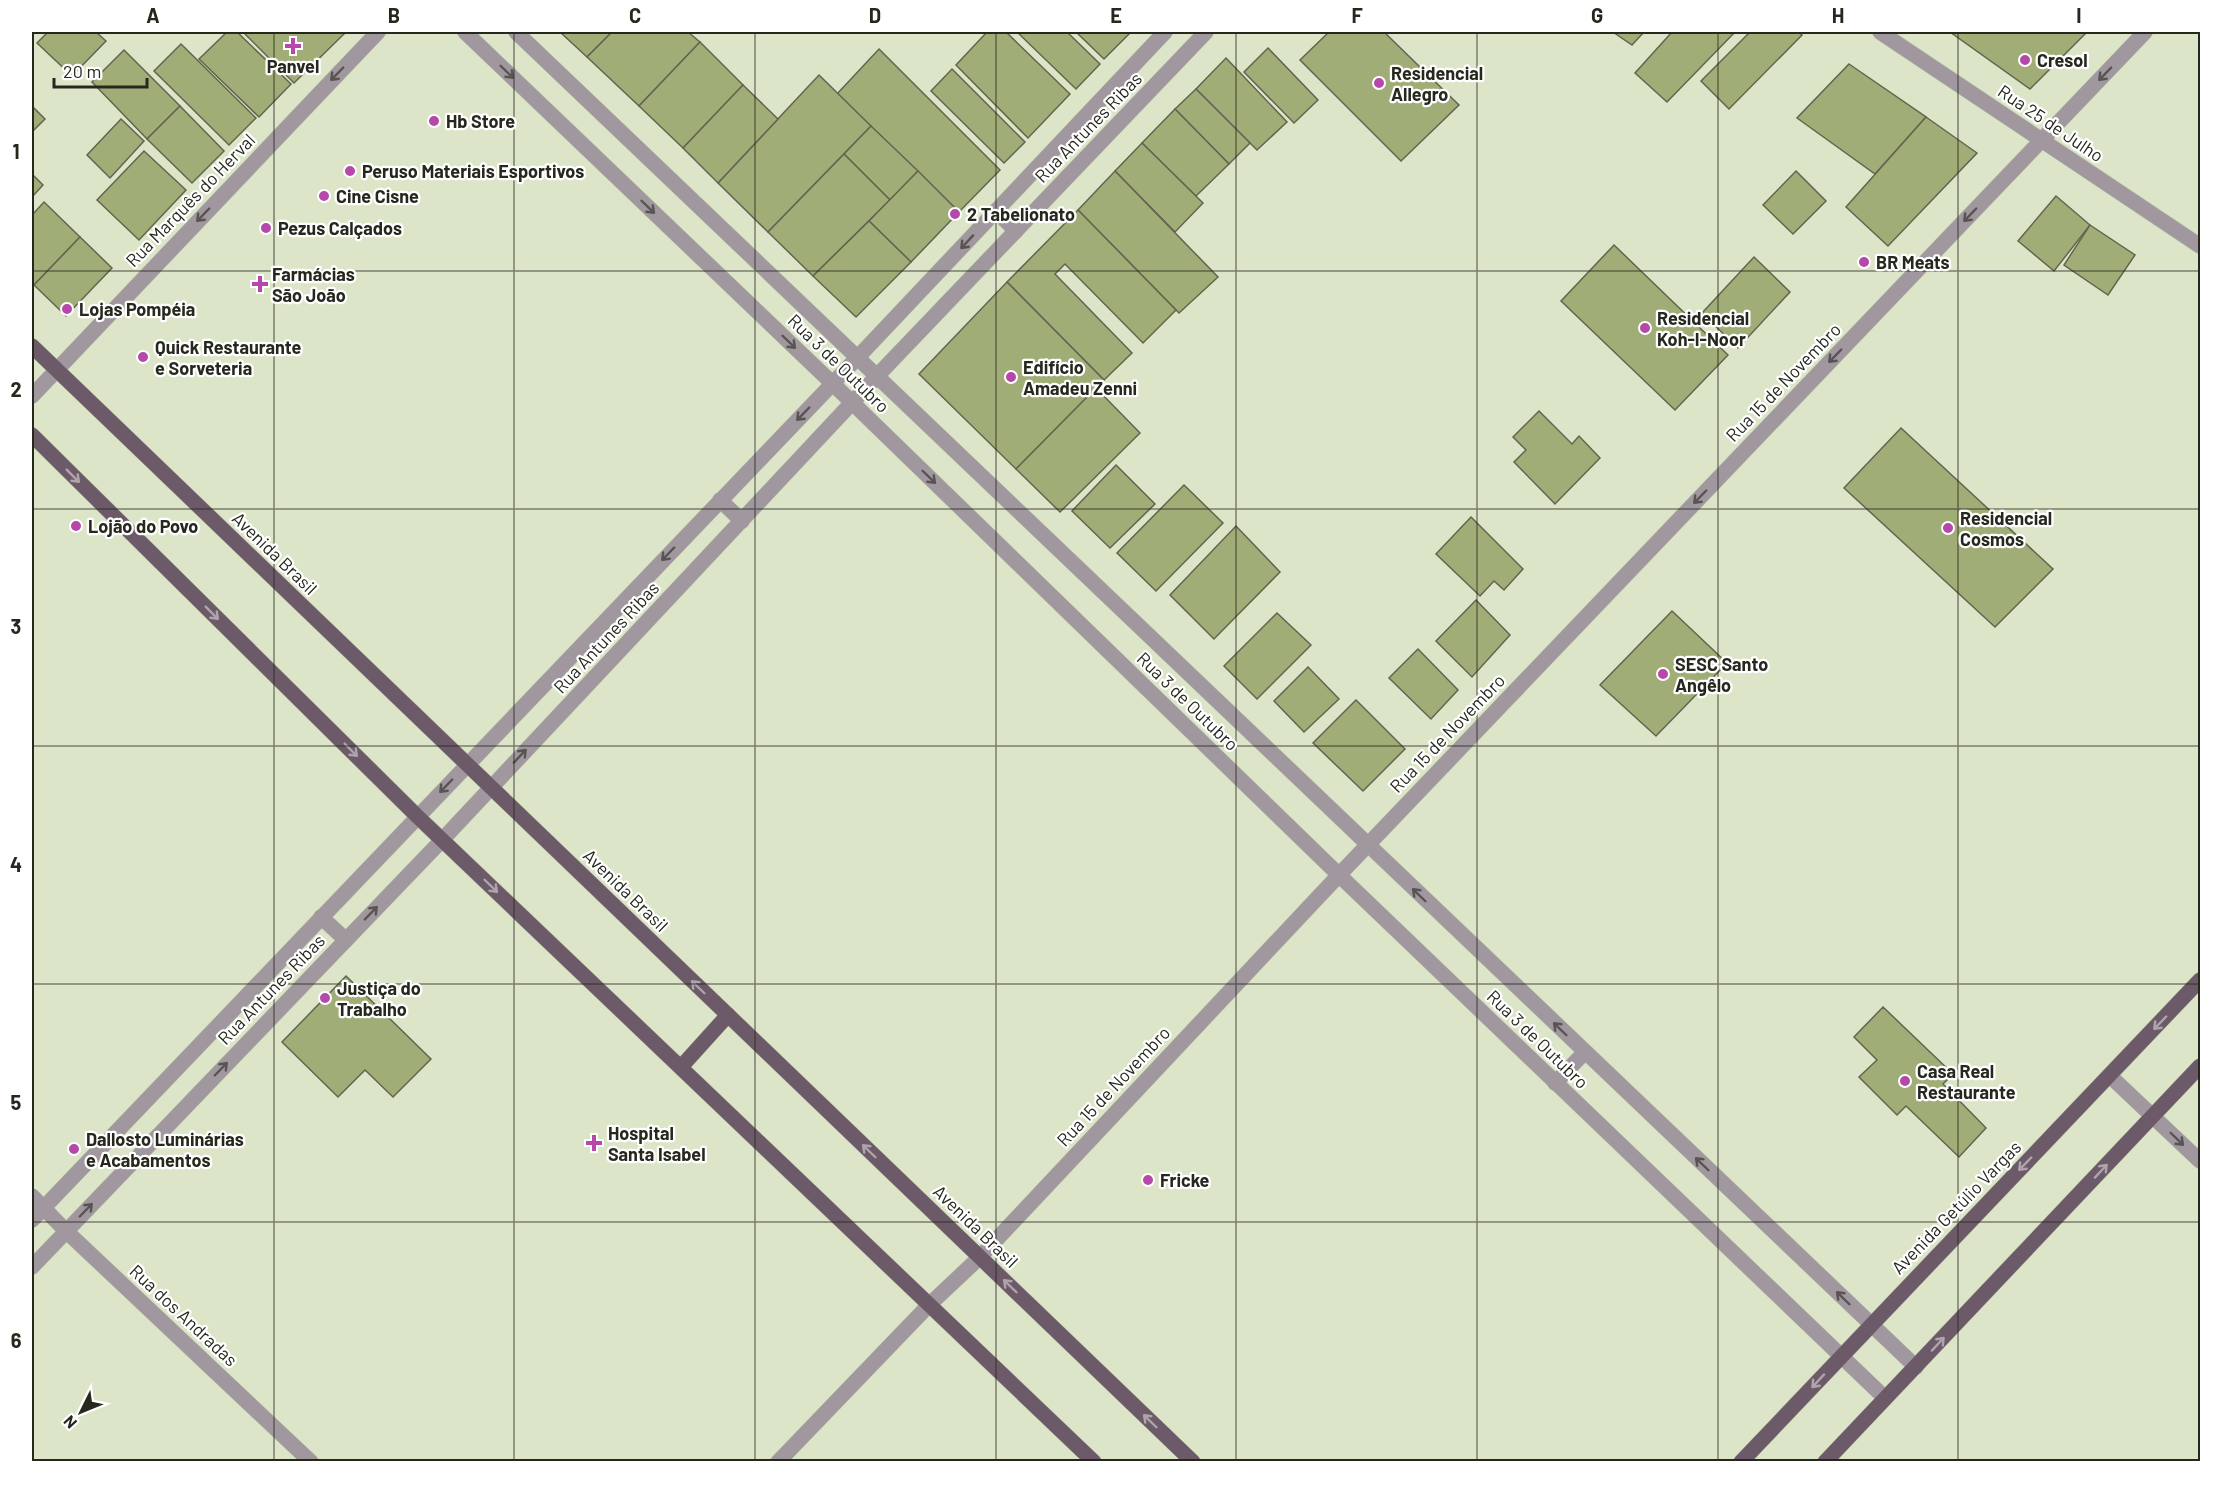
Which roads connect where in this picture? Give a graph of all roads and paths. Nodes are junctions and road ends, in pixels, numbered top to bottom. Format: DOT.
graph roads {
  1 [pos="378,32"];
  2 [pos="465,32"];
  3 [pos="516,32"];
  4 [pos="1165,32"];
  5 [pos="1206,32"];
  6 [pos="1880,32"];
  7 [pos="2145,32"];
  8 [pos="2041,140"];
  9 [pos="996,211"];
  10 [pos="1016,231"];
  11 [pos="2200,246"];
  12 [pos="32,346"];
  13 [pos="858,357"];
  14 [pos="56,370"];
  15 [pos="877,376"];
  16 [pos="832,383"];
  17 [pos="32,396"];
  18 [pos="853,404"];
  19 [pos="32,435"];
  20 [pos="720,500"];
  21 [pos="742,521"];
  22 [pos="467,764"];
  23 [pos="490,787"];
  24 [pos="417,816"];
  25 [pos="443,839"];
  26 [pos="1367,845"];
  27 [pos="1339,875"];
  28 [pos="321,917"];
  29 [pos="346,940"];
  30 [pos="2200,980"];
  31 [pos="728,1016"];
  32 [pos="1585,1053"];
  33 [pos="2200,1066"];
  34 [pos="681,1067"];
  35 [pos="2110,1076"];
  36 [pos="1555,1083"];
  37 [pos="2153,1116"];
  38 [pos="2200,1161"];
  39 [pos="32,1196"];
  40 [pos="44,1208"];
  41 [pos="32,1220"];
  42 [pos="66,1231"];
  43 [pos="980,1257"];
  44 [pos="32,1267"];
  45 [pos="929,1305"];
  46 [pos="1870,1325"];
  47 [pos="1841,1356"];
  48 [pos="1916,1367"];
  49 [pos="1885,1398"];
  50 [pos="311,1461"];
  51 [pos="778,1461"];
  52 [pos="1094,1461"];
  53 [pos="1193,1461"];
  54 [pos="1742,1461"];
  55 [pos="1825,1461"];
  1 -- 14 [label="street, Rua Marquês do Herval, one-way"];
  2 -- 16 [label="street, Rua 3 de Outubro, one-way"];
  3 -- 13 [label="street, Rua 3 de Outubro"];
  4 -- 9 [label="street, Rua Antunes Ribas"];
  5 -- 10 [label="street, Rua Antunes Ribas"];
  6 -- 8 [label="street, Rua 25 de Julho"];
  7 -- 8 [label="street, Rua 15 de Novembro, one-way"];
  8 -- 11 [label="street, Rua 25 de Julho"];
  8 -- 26 [label="street, Rua 15 de Novembro, one-way"];
  9 -- 10 [label="street"];
  9 -- 13 [label="street, Rua Antunes Ribas, one-way"];
  10 -- 15 [label="street, Rua Antunes Ribas"];
  12 -- 14 [label="main road, Avenida Brasil"];
  13 -- 15 [label="street, Rua 3 de Outubro"];
  13 -- 16 [label="street, Rua Antunes Ribas"];
  14 -- 17 [label="street, Rua Marquês do Herval"];
  14 -- 22 [label="main road, Avenida Brasil"];
  15 -- 18 [label="street, Rua Antunes Ribas"];
  15 -- 26 [label="street, Rua 3 de Outubro"];
  16 -- 18 [label="street, Rua 3 de Outubro"];
  16 -- 20 [label="street, Rua Antunes Ribas, one-way"];
  18 -- 21 [label="street, Rua Antunes Ribas"];
  18 -- 27 [label="street, Rua 3 de Outubro, one-way"];
  19 -- 24 [label="main road, one-way"];
  20 -- 21 [label="street"];
  20 -- 22 [label="street, Rua Antunes Ribas, one-way"];
  23 -- 21 [label="street, Rua Antunes Ribas, one-way"];
  22 -- 23 [label="main road, Avenida Brasil"];
  22 -- 24 [label="street, Rua Antunes Ribas, one-way"];
  23 -- 25 [label="street, Rua Antunes Ribas"];
  31 -- 23 [label="main road, Avenida Brasil, one-way"];
  24 -- 25 [label="main road"];
  24 -- 28 [label="street, Rua Antunes Ribas"];
  29 -- 25 [label="street, Rua Antunes Ribas, one-way"];
  25 -- 34 [label="main road, one-way"];
  26 -- 27 [label="street, Rua 15 de Novembro"];
  32 -- 26 [label="street, Rua 3 de Outubro, one-way"];
  27 -- 36 [label="street, Rua 3 de Outubro"];
  27 -- 43 [label="street, Rua 15 de Novembro"];
  28 -- 29 [label="street"];
  28 -- 40 [label="street, Rua Antunes Ribas"];
  42 -- 29 [label="street, Rua Antunes Ribas, one-way"];
  30 -- 35 [label="main road, Avenida Getúlio Vargas, one-way"];
  31 -- 34 [label="main road"];
  43 -- 31 [label="main road, Avenida Brasil, one-way"];
  32 -- 36 [label="street"];
  46 -- 32 [label="street, Rua 3 de Outubro, one-way"];
  33 -- 37 [label="main road"];
  34 -- 45 [label="main road"];
  35 -- 37 [label="street"];
  35 -- 46 [label="main road, Avenida Getúlio Vargas, one-way"];
  36 -- 47 [label="street, Rua 3 de Outubro"];
  37 -- 38 [label="street, one-way"];
  48 -- 37 [label="main road, one-way"];
  39 -- 40 [label="street, Rua dos Andradas"];
  40 -- 41 [label="street, Rua Antunes Ribas"];
  40 -- 42 [label="street, Rua dos Andradas"];
  42 -- 44 [label="street, Rua Antunes Ribas"];
  42 -- 50 [label="street, Rua dos Andradas"];
  43 -- 45 [label="street, Rua 15 de Novembro"];
  53 -- 43 [label="main road, Avenida Brasil, one-way"];
  45 -- 51 [label="street, Rua 15 de Novembro"];
  45 -- 52 [label="main road"];
  46 -- 47 [label="main road, Avenida Getúlio Vargas"];
  46 -- 48 [label="street, Rua 3 de Outubro"];
  47 -- 49 [label="street, Rua 3 de Outubro"];
  47 -- 54 [label="main road, Avenida Getúlio Vargas, one-way"];
  48 -- 49 [label="main road"];
  49 -- 55 [label="main road"];
}
